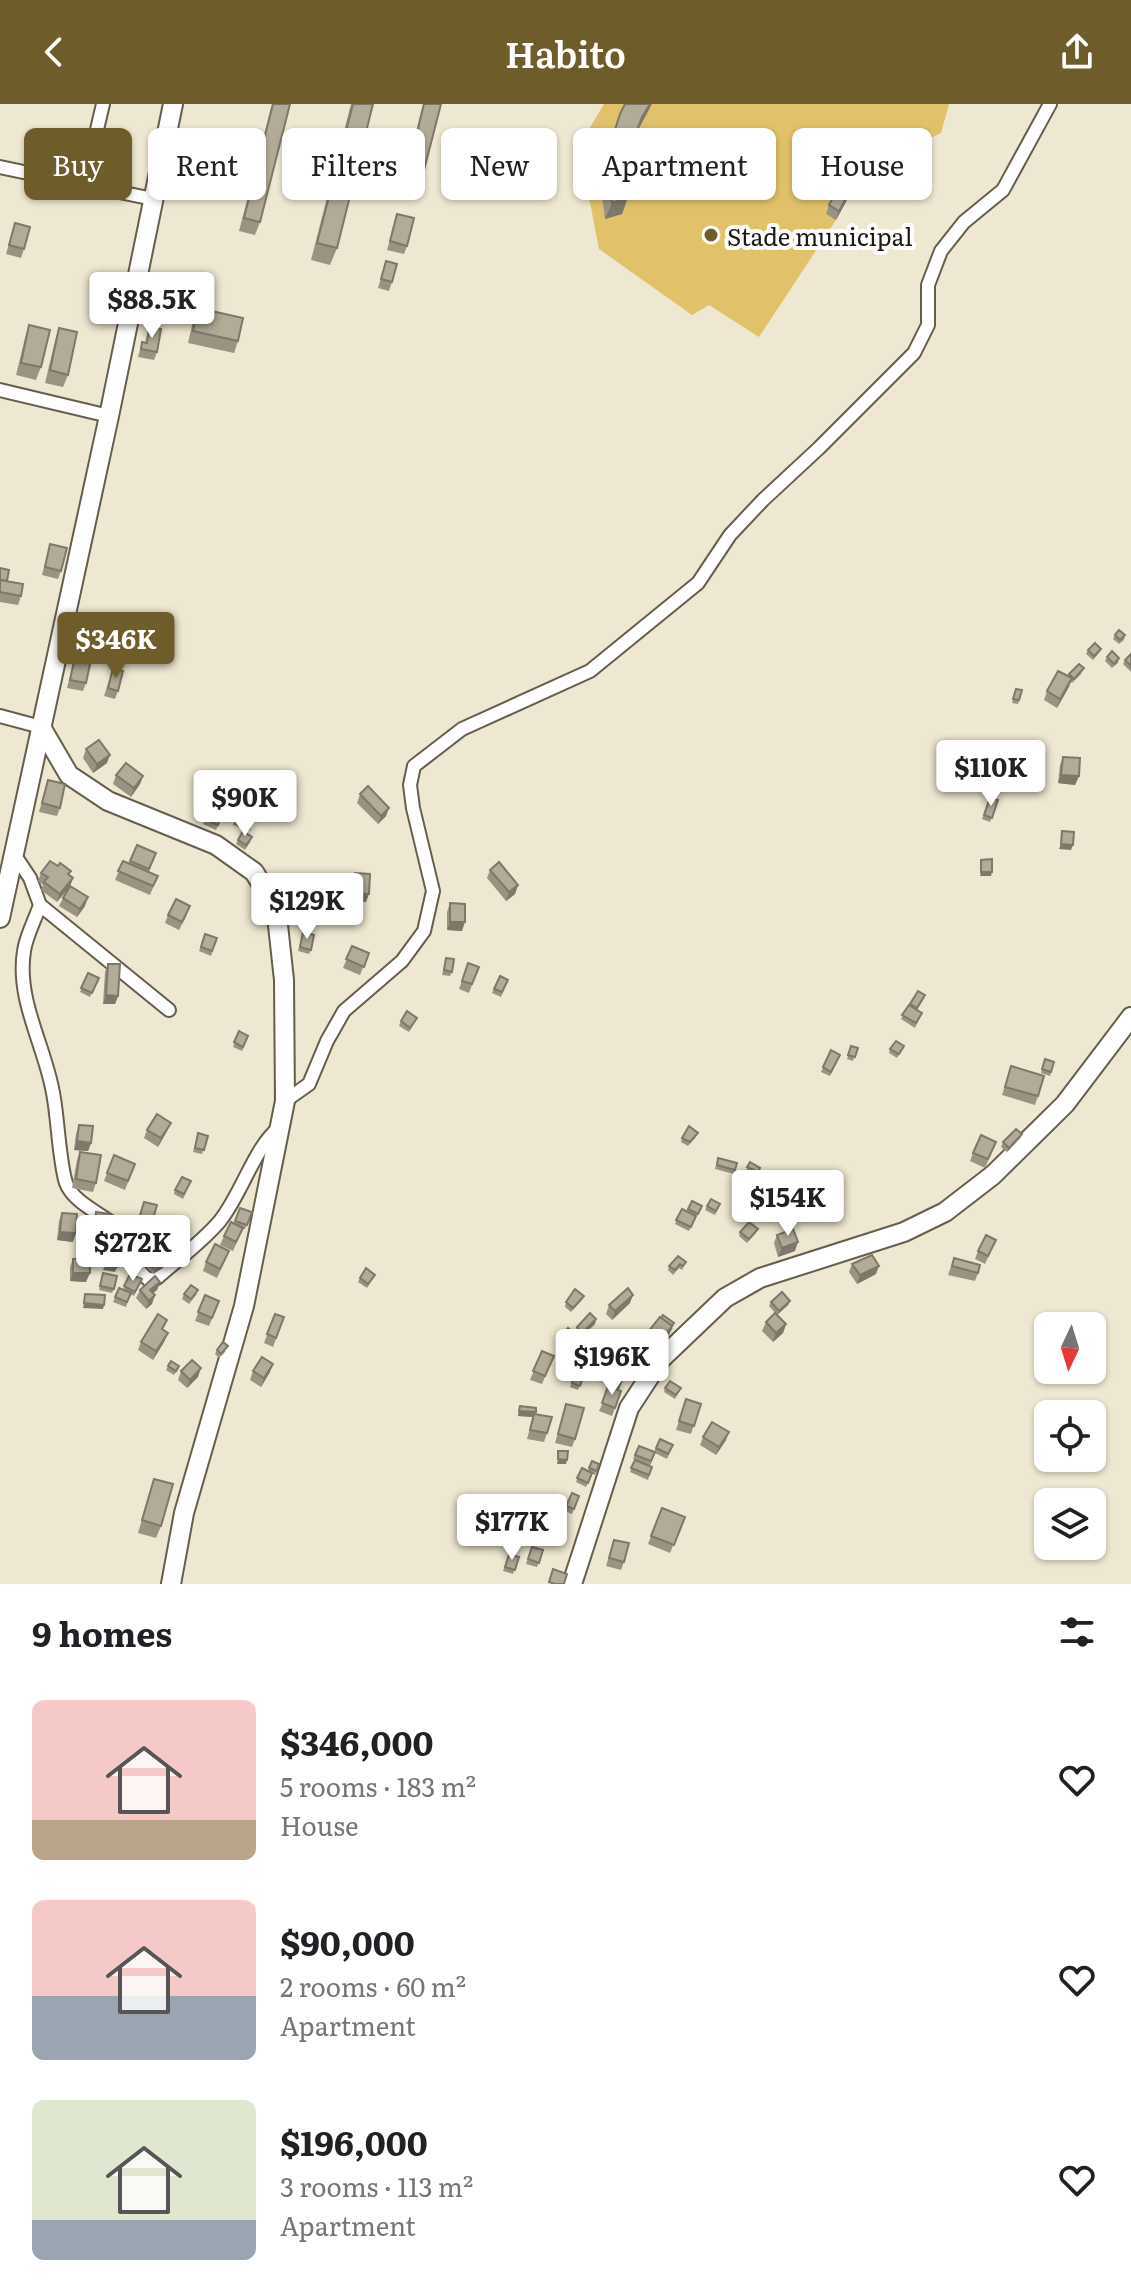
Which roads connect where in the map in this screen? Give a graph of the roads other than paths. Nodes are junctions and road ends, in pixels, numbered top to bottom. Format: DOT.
graph roads {
  1 [pos="103,104"];
  2 [pos="173,104"];
  3 [pos="1050,104"];
  4 [pos="97,128"];
  5 [pos="168,128"];
  6 [pos="0,167"];
  7 [pos="24,172"];
  8 [pos="153,200"];
  9 [pos="0,390"];
  10 [pos="109,416"];
  11 [pos="0,716"];
  12 [pos="41,727"];
  13 [pos="14,854"];
  14 [pos="40,905"];
  15 [pos="0,918"];
  16 [pos="169,1010"];
  17 [pos="1131,1017"];
  18 [pos="285,1101"];
  19 [pos="281,1126"];
  20 [pos="171,1584"];
  21 [pos="572,1584"];
  1 -- 4 [label="street"];
  2 -- 5 [label="street"];
  3 -- 18 [label="street"];
  6 -- 7 [label="street"];
  8 -- 10 [label="street"];
  9 -- 10 [label="street"];
  10 -- 12 [label="street"];
  11 -- 12 [label="street"];
  12 -- 13 [label="street"];
  12 -- 18 [label="street"];
  13 -- 14 [label="street"];
  13 -- 15 [label="street"];
  14 -- 16 [label="street"];
  14 -- 19 [label="street"];
  17 -- 21 [label="street"];
  18 -- 19 [label="street"];
  19 -- 20 [label="street"];
}
